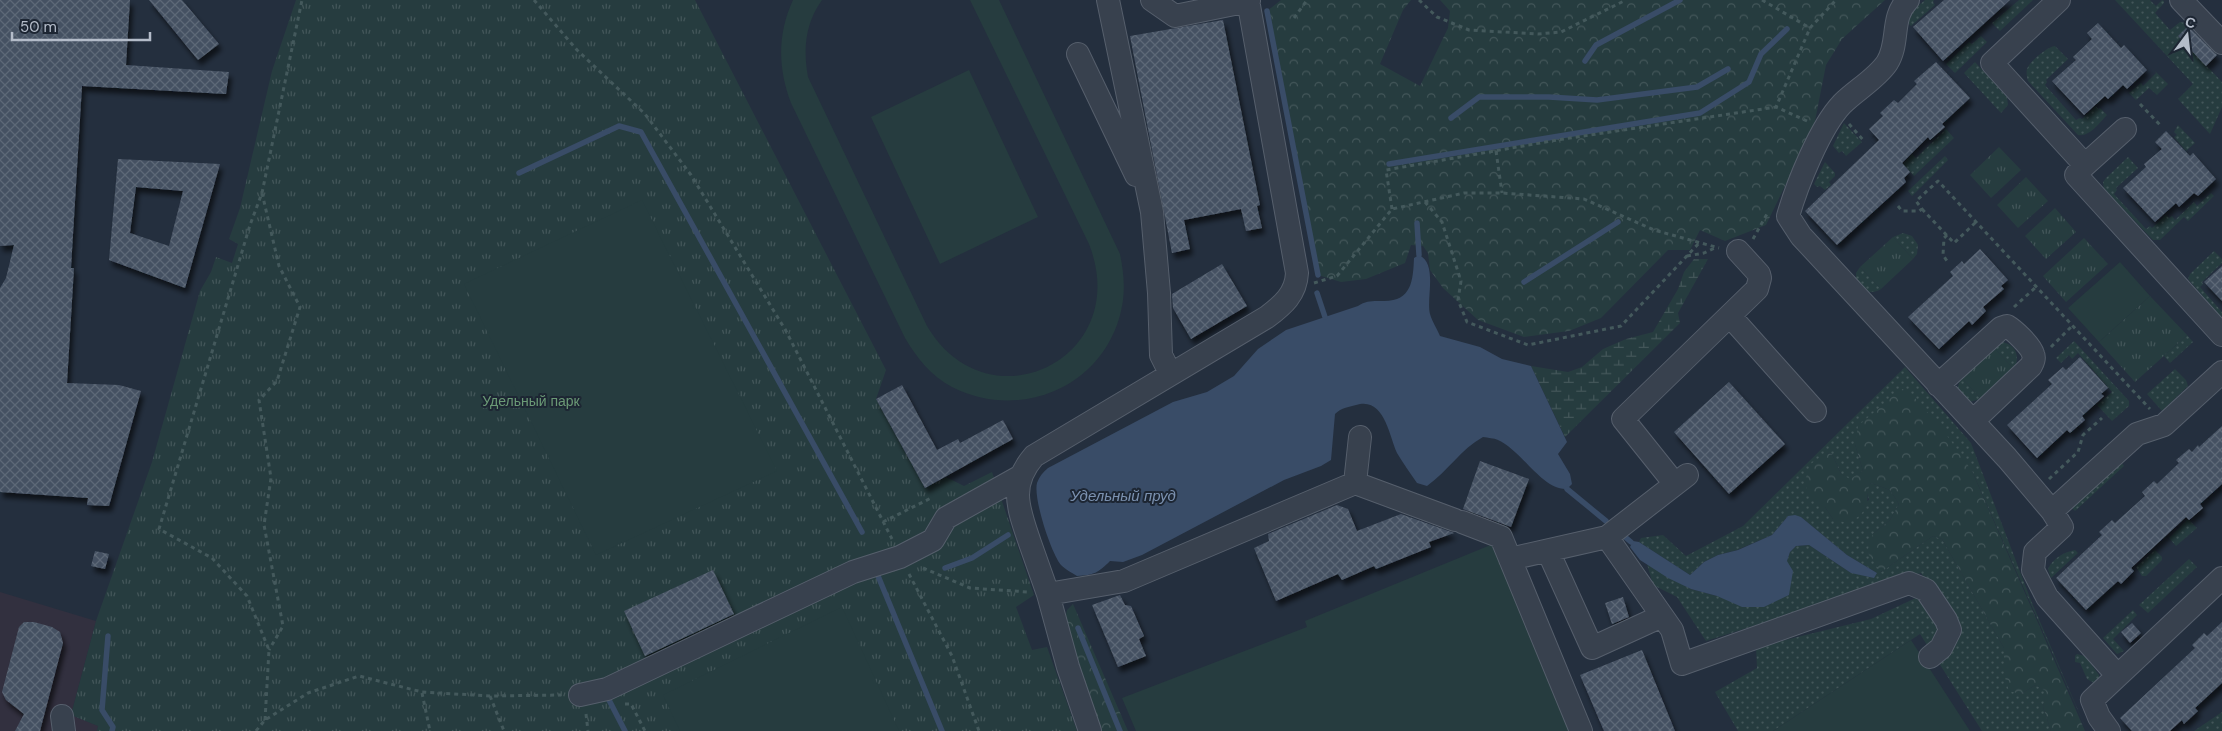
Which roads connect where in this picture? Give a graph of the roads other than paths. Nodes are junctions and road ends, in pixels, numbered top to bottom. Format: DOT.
graph roads {
  1 [pos="1108,0"];
  2 [pos="1152,0"];
  3 [pos="1248,0"];
  4 [pos="1908,0"];
  5 [pos="2059,0"];
  6 [pos="2181,0"];
  7 [pos="2222,43"];
  8 [pos="1078,54"];
  9 [pos="2125,129"];
  10 [pos="2085,165"];
  11 [pos="1151,208"];
  12 [pos="1728,249"];
  13 [pos="1730,316"];
  14 [pos="2222,336"];
  15 [pos="2222,372"];
  16 [pos="1170,373"];
  17 [pos="1938,384"];
  18 [pos="1815,411"];
  19 [pos="1973,421"];
  20 [pos="1360,437"];
  21 [pos="1021,476"];
  22 [pos="1355,483"];
  23 [pos="2052,511"];
  24 [pos="1607,537"];
  25 [pos="1548,550"];
  26 [pos="1510,559"];
  27 [pos="2222,578"];
  28 [pos="1048,594"];
  29 [pos="1662,616"];
  30 [pos="1930,657"];
  31 [pos="2117,675"];
  32 [pos="580,695"];
  33 [pos="1090,731"];
  34 [pos="1581,731"];
  35 [pos="2109,731"];
  1 -- 11 [label="street"];
  2 -- 3 [label="street"];
  3 -- 16 [label="street"];
  4 -- 17 [label="street"];
  5 -- 10 [label="street"];
  6 -- 7 [label="street"];
  8 -- 11 [label="street"];
  9 -- 10 [label="street"];
  10 -- 14 [label="street"];
  11 -- 16 [label="street"];
  12 -- 13 [label="street"];
  13 -- 18 [label="street"];
  13 -- 24 [label="street"];
  15 -- 23 [label="street"];
  16 -- 21 [label="street"];
  17 -- 19 [label="street"];
  17 -- 19 [label="street"];
  19 -- 23 [label="street"];
  20 -- 22 [label="street"];
  21 -- 28 [label="street"];
  21 -- 32 [label="street"];
  22 -- 26 [label="street"];
  22 -- 28 [label="street"];
  23 -- 31 [label="street"];
  24 -- 25 [label="street"];
  24 -- 29 [label="street"];
  25 -- 26 [label="street"];
  25 -- 29 [label="street"];
  26 -- 34 [label="street"];
  27 -- 31 [label="street"];
  28 -- 33 [label="street"];
  29 -- 30 [label="street"];
  31 -- 35 [label="street"];
}
